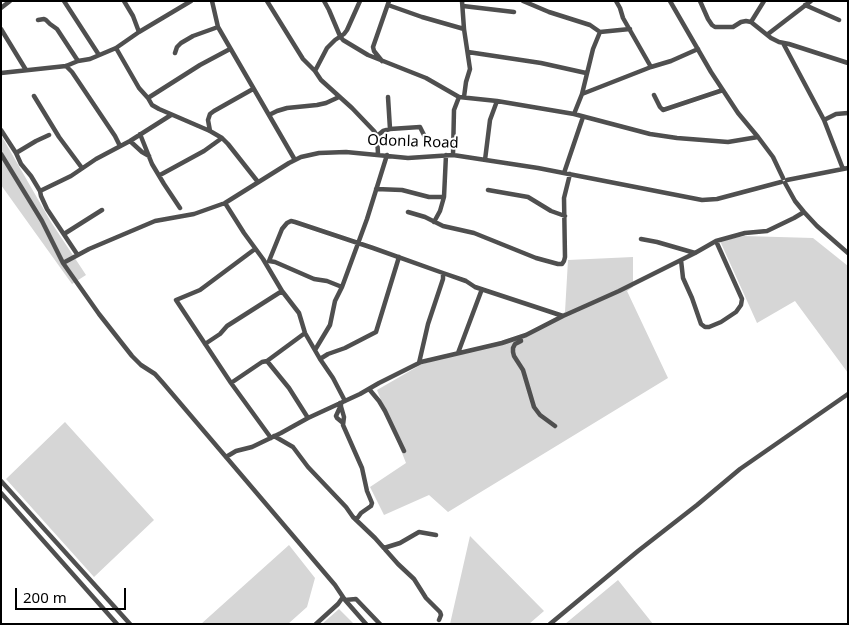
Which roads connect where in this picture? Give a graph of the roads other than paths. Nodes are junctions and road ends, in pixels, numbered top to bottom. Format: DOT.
graph roads {
  1 [pos="10,1"];
  2 [pos="64,1"];
  3 [pos="124,1"];
  4 [pos="179,1"];
  5 [pos="191,1"];
  6 [pos="212,1"];
  7 [pos="267,1"];
  8 [pos="324,1"];
  9 [pos="360,1"];
  10 [pos="523,1"];
  11 [pos="616,1"];
  12 [pos="670,1"];
  13 [pos="700,1"];
  14 [pos="811,1"];
  15 [pos="762,2"];
  16 [pos="389,3"];
  17 [pos="462,4"];
  18 [pos="805,5"];
  19 [pos="182,6"];
  20 [pos="1,8"];
  21 [pos="514,12"];
  22 [pos="38,20"];
  23 [pos="839,20"];
  24 [pos="751,22"];
  25 [pos="218,27"];
  26 [pos="1,29"];
  27 [pos="464,29"];
  28 [pos="630,29"];
  29 [pos="139,32"];
  30 [pos="600,32"];
  31 [pos="768,34"];
  32 [pos="340,36"];
  33 [pos="783,43"];
  34 [pos="116,48"];
  35 [pos="698,48"];
  36 [pos="230,49"];
  37 [pos="468,52"];
  38 [pos="175,53"];
  39 [pos="99,55"];
  40 [pos="78,61"];
  41 [pos="383,62"];
  42 [pos="848,63"];
  43 [pos="66,66"];
  44 [pos="650,67"];
  45 [pos="26,70"];
  46 [pos="314,71"];
  47 [pos="1,73"];
  48 [pos="586,73"];
  49 [pos="253,89"];
  50 [pos="723,90"];
  51 [pos="582,94"];
  52 [pos="654,95"];
  53 [pos="34,96"];
  54 [pos="339,97"];
  55 [pos="388,97"];
  56 [pos="462,97"];
  57 [pos="148,98"];
  58 [pos="497,101"];
  59 [pos="848,113"];
  60 [pos="574,114"];
  61 [pos="171,115"];
  62 [pos="269,116"];
  63 [pos="583,116"];
  64 [pos="824,120"];
  65 [pos="53,128"];
  66 [pos="390,128"];
  67 [pos="1,130"];
  68 [pos="210,131"];
  69 [pos="140,134"];
  70 [pos="49,135"];
  71 [pos="377,136"];
  72 [pos="59,137"];
  73 [pos="425,137"];
  74 [pos="758,137"];
  75 [pos="222,138"];
  76 [pos="130,141"];
  77 [pos="120,146"];
  78 [pos="16,153"];
  79 [pos="1,154"];
  80 [pos="378,154"];
  81 [pos="149,156"];
  82 [pos="387,156"];
  83 [pos="446,156"];
  84 [pos="453,156"];
  85 [pos="295,160"];
  86 [pos="485,160"];
  87 [pos="82,168"];
  88 [pos="845,169"];
  89 [pos="564,173"];
  90 [pos="570,174"];
  91 [pos="160,175"];
  92 [pos="784,181"];
  93 [pos="258,182"];
  94 [pos="376,189"];
  95 [pos="488,190"];
  96 [pos="40,191"];
  97 [pos="444,197"];
  98 [pos="225,204"];
  99 [pos="180,208"];
  100 [pos="102,210"];
  101 [pos="408,212"];
  102 [pos="804,212"];
  103 [pos="565,216"];
  104 [pos="434,222"];
  105 [pos="64,234"];
  106 [pos="641,239"];
  107 [pos="716,241"];
  108 [pos="358,243"];
  109 [pos="256,249"];
  110 [pos="273,253"];
  111 [pos="695,253"];
  112 [pos="848,253"];
  113 [pos="77,254"];
  114 [pos="399,258"];
  115 [pos="681,260"];
  116 [pos="63,262"];
  117 [pos="267,262"];
  118 [pos="276,262"];
  119 [pos="271,273"];
  120 [pos="443,273"];
  121 [pos="342,287"];
  122 [pos="482,289"];
  123 [pos="282,290"];
  124 [pos="563,316"];
  125 [pos="305,333"];
  126 [pos="520,337"];
  127 [pos="205,344"];
  128 [pos="315,350"];
  129 [pos="458,353"];
  130 [pos="320,359"];
  131 [pos="267,361"];
  132 [pos="419,363"];
  133 [pos="231,383"];
  134 [pos="369,390"];
  135 [pos="848,394"];
  136 [pos="342,403"];
  137 [pos="308,418"];
  138 [pos="555,426"];
  139 [pos="281,433"];
  140 [pos="272,437"];
  141 [pos="281,440"];
  142 [pos="404,451"];
  143 [pos="226,457"];
  144 [pos="1,482"];
  145 [pos="1,493"];
  146 [pos="356,520"];
  147 [pos="436,535"];
  148 [pos="384,548"];
  149 [pos="344,599"];
  150 [pos="439,620"];
  151 [pos="117,624"];
  152 [pos="130,624"];
  153 [pos="316,624"];
  154 [pos="366,624"];
  155 [pos="380,624"];
  156 [pos="550,624"];
  1 -- 20 [label="street"];
  2 -- 39 [label="street"];
  3 -- 29 [label="street"];
  4 -- 19 [label="street"];
  5 -- 19 [label="street"];
  6 -- 25 [label="street"];
  7 -- 46 [label="street"];
  8 -- 32 [label="street"];
  9 -- 32 [label="street"];
  10 -- 30 [label="street"];
  11 -- 28 [label="street"];
  12 -- 35 [label="street"];
  13 -- 24 [label="street"];
  14 -- 18 [label="street"];
  15 -- 24 [label="street"];
  16 -- 27 [label="street"];
  16 -- 41 [label="street"];
  17 -- 21 [label="street"];
  17 -- 27 [label="street"];
  18 -- 23 [label="street"];
  18 -- 31 [label="street"];
  19 -- 29 [label="street"];
  22 -- 40 [label="street"];
  24 -- 31 [label="street"];
  25 -- 36 [label="street"];
  25 -- 38 [label="street"];
  26 -- 45 [label="street"];
  27 -- 37 [label="street"];
  28 -- 30 [label="street"];
  28 -- 44 [label="street"];
  29 -- 34 [label="street"];
  30 -- 48 [label="street"];
  31 -- 33 [label="street"];
  32 -- 41 [label="street"];
  32 -- 46 [label="street"];
  33 -- 42 [label="street"];
  33 -- 64 [label="street"];
  34 -- 39 [label="street"];
  34 -- 57 [label="street"];
  35 -- 44 [label="street"];
  35 -- 50 [label="street"];
  36 -- 49 [label="street"];
  36 -- 57 [label="street"];
  37 -- 48 [label="street"];
  37 -- 56 [label="street"];
  39 -- 40 [label="street"];
  40 -- 43 [label="street"];
  41 -- 56 [label="street"];
  43 -- 45 [label="street"];
  43 -- 77 [label="street"];
  44 -- 51 [label="street"];
  45 -- 47 [label="street"];
  46 -- 54 [label="street"];
  48 -- 51 [label="street"];
  49 -- 62 [label="street"];
  49 -- 68 [label="street"];
  50 -- 52 [label="street"];
  50 -- 74 [label="street"];
  51 -- 60 [label="street"];
  53 -- 65 [label="street"];
  54 -- 62 [label="street"];
  54 -- 71 [label="street"];
  55 -- 66 [label="street"];
  56 -- 58 [label="street"];
  56 -- 84 [label="street"];
  57 -- 61 [label="street"];
  58 -- 60 [label="street"];
  58 -- 86 [label="street"];
  59 -- 64 [label="street"];
  60 -- 63 [label="street"];
  61 -- 68 [label="street"];
  61 -- 69 [label="street"];
  62 -- 85 [label="street"];
  63 -- 74 [label="street"];
  63 -- 89 [label="street"];
  64 -- 88 [label="street"];
  65 -- 70 [label="street"];
  65 -- 72 [label="street"];
  66 -- 71 [label="street"];
  66 -- 73 [label="street"];
  67 -- 78 [label="street"];
  68 -- 75 [label="street"];
  69 -- 76 [label="street"];
  69 -- 81 [label="street"];
  70 -- 72 [label="street"];
  70 -- 78 [label="street"];
  71 -- 80 [label="street"];
  72 -- 87 [label="street"];
  74 -- 92 [label="street"];
  75 -- 91 [label="street"];
  75 -- 93 [label="street"];
  76 -- 77 [label="street"];
  76 -- 81 [label="street"];
  77 -- 87 [label="street"];
  78 -- 96 [label="street"];
  79 -- 116 [label="street"];
  80 -- 82 [label="street, Odonla Road"];
  80 -- 85 [label="street, Odonla Road"];
  81 -- 91 [label="street"];
  82 -- 83 [label="street, Odonla Road"];
  82 -- 94 [label="street"];
  83 -- 84 [label="street, Odonla Road"];
  83 -- 97 [label="street"];
  84 -- 86 [label="street, Odonla Road"];
  85 -- 93 [label="street, Odonla Road"];
  86 -- 89 [label="street, Odonla Road"];
  87 -- 96 [label="street"];
  88 -- 92 [label="street, Odonla Road"];
  89 -- 90 [label="street, Odonla Road"];
  90 -- 92 [label="street, Odonla Road"];
  90 -- 103 [label="street"];
  91 -- 99 [label="street"];
  92 -- 102 [label="street"];
  93 -- 98 [label="street, Odonla Road"];
  94 -- 97 [label="street"];
  94 -- 108 [label="street"];
  95 -- 103 [label="street"];
  96 -- 105 [label="street"];
  97 -- 104 [label="street"];
  98 -- 109 [label="street"];
  98 -- 113 [label="street, Odonla Road"];
  100 -- 105 [label="street"];
  101 -- 104 [label="street"];
  102 -- 107 [label="street"];
  102 -- 112 [label="street"];
  103 -- 104 [label="street"];
  105 -- 113 [label="street"];
  106 -- 111 [label="street"];
  107 -- 111 [label="street"];
  107 -- 115 [label="street"];
  108 -- 110 [label="street"];
  108 -- 114 [label="street"];
  108 -- 121 [label="street"];
  109 -- 117 [label="street"];
  109 -- 127 [label="street"];
  110 -- 117 [label="street"];
  110 -- 118 [label="street"];
  111 -- 115 [label="street"];
  113 -- 116 [label="street, Odonla Road"];
  114 -- 120 [label="street"];
  114 -- 130 [label="street"];
  115 -- 124 [label="street"];
  116 -- 143 [label="street"];
  117 -- 118 [label="street"];
  117 -- 119 [label="street"];
  118 -- 119 [label="street"];
  118 -- 121 [label="street"];
  119 -- 123 [label="street"];
  120 -- 122 [label="street"];
  120 -- 132 [label="street"];
  121 -- 128 [label="street"];
  122 -- 124 [label="street"];
  122 -- 129 [label="street"];
  123 -- 125 [label="street"];
  123 -- 127 [label="street"];
  124 -- 126 [label="street"];
  125 -- 128 [label="street"];
  125 -- 131 [label="street"];
  126 -- 129 [label="street"];
  126 -- 138 [label="street"];
  127 -- 133 [label="street"];
  128 -- 130 [label="street"];
  129 -- 132 [label="street"];
  130 -- 136 [label="street"];
  131 -- 133 [label="street"];
  131 -- 137 [label="street"];
  132 -- 134 [label="street"];
  133 -- 140 [label="street"];
  134 -- 136 [label="street"];
  134 -- 142 [label="street"];
  135 -- 156 [label="street"];
  136 -- 137 [label="street"];
  136 -- 146 [label="street"];
  137 -- 139 [label="street"];
  139 -- 140 [label="street"];
  139 -- 141 [label="street"];
  140 -- 141 [label="street"];
  140 -- 143 [label="street"];
  141 -- 146 [label="street"];
  143 -- 149 [label="street"];
  144 -- 152 [label="street"];
  145 -- 151 [label="street"];
  146 -- 148 [label="street"];
  147 -- 148 [label="street"];
  148 -- 150 [label="street"];
  149 -- 153 [label="street"];
  149 -- 154 [label="street"];
  149 -- 155 [label="street"];
}
